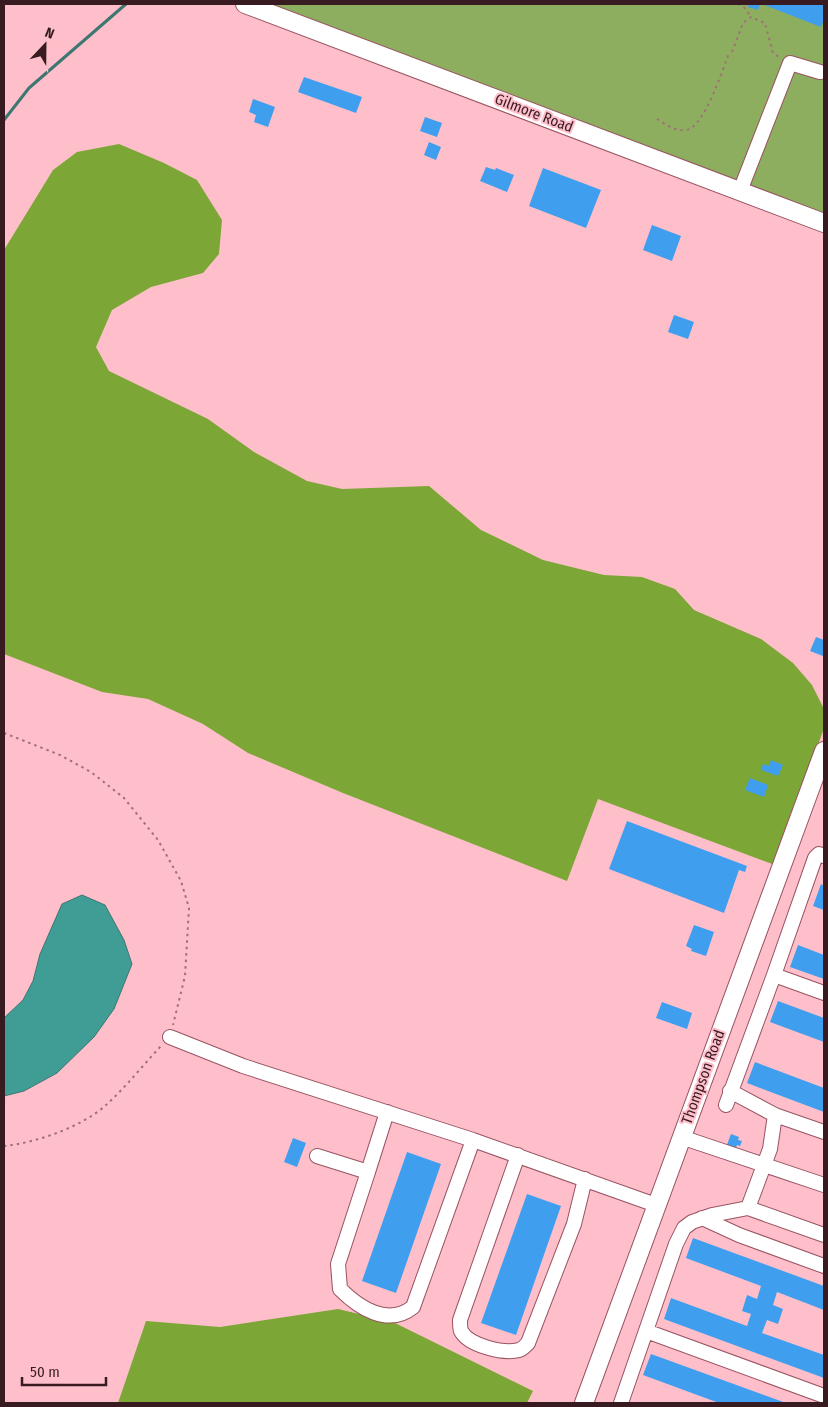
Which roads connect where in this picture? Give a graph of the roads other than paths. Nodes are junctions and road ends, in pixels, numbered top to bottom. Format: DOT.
graph roads {
  1 [pos="245,4"];
  2 [pos="820,72"];
  3 [pos="740,191"];
  4 [pos="824,223"];
  5 [pos="824,751"];
  6 [pos="824,856"];
  7 [pos="774,975"];
  8 [pos="824,993"];
  9 [pos="170,1037"];
  10 [pos="730,1091"];
  11 [pos="726,1105"];
  12 [pos="387,1112"];
  13 [pos="775,1115"];
  14 [pos="824,1132"];
  15 [pos="681,1137"];
  16 [pos="473,1140"];
  17 [pos="518,1155"];
  18 [pos="317,1156"];
  19 [pos="765,1164"];
  20 [pos="368,1172"];
  21 [pos="585,1179"];
  22 [pos="824,1185"];
  23 [pos="656,1205"];
  24 [pos="748,1208"];
  25 [pos="702,1218"];
  26 [pos="824,1235"];
  27 [pos="824,1266"];
  28 [pos="646,1331"];
  29 [pos="824,1396"];
  30 [pos="584,1403"];
  31 [pos="621,1403"];
  1 -- 3 [label="main road, Gilmore Road"];
  2 -- 3 [label="lane"];
  3 -- 4 [label="main road, Gilmore Road"];
  5 -- 15 [label="main road, Thompson Road"];
  6 -- 7 [label="lane"];
  7 -- 8 [label="lane"];
  7 -- 10 [label="lane"];
  9 -- 12 [label="lane"];
  10 -- 11 [label="lane"];
  10 -- 13 [label="lane"];
  12 -- 16 [label="lane"];
  12 -- 20 [label="lane"];
  13 -- 14 [label="lane"];
  13 -- 19 [label="lane"];
  15 -- 19 [label="lane"];
  15 -- 23 [label="main road, Thompson Road"];
  16 -- 17 [label="lane"];
  16 -- 20 [label="lane"];
  17 -- 21 [label="lane"];
  17 -- 21 [label="lane"];
  18 -- 20 [label="lane"];
  19 -- 22 [label="lane"];
  19 -- 24 [label="lane"];
  21 -- 23 [label="lane"];
  23 -- 30 [label="main road, Thompson Road"];
  24 -- 25 [label="lane"];
  24 -- 26 [label="lane"];
  25 -- 27 [label="lane"];
  25 -- 28 [label="lane"];
  28 -- 29 [label="lane"];
  28 -- 31 [label="lane"];
}
